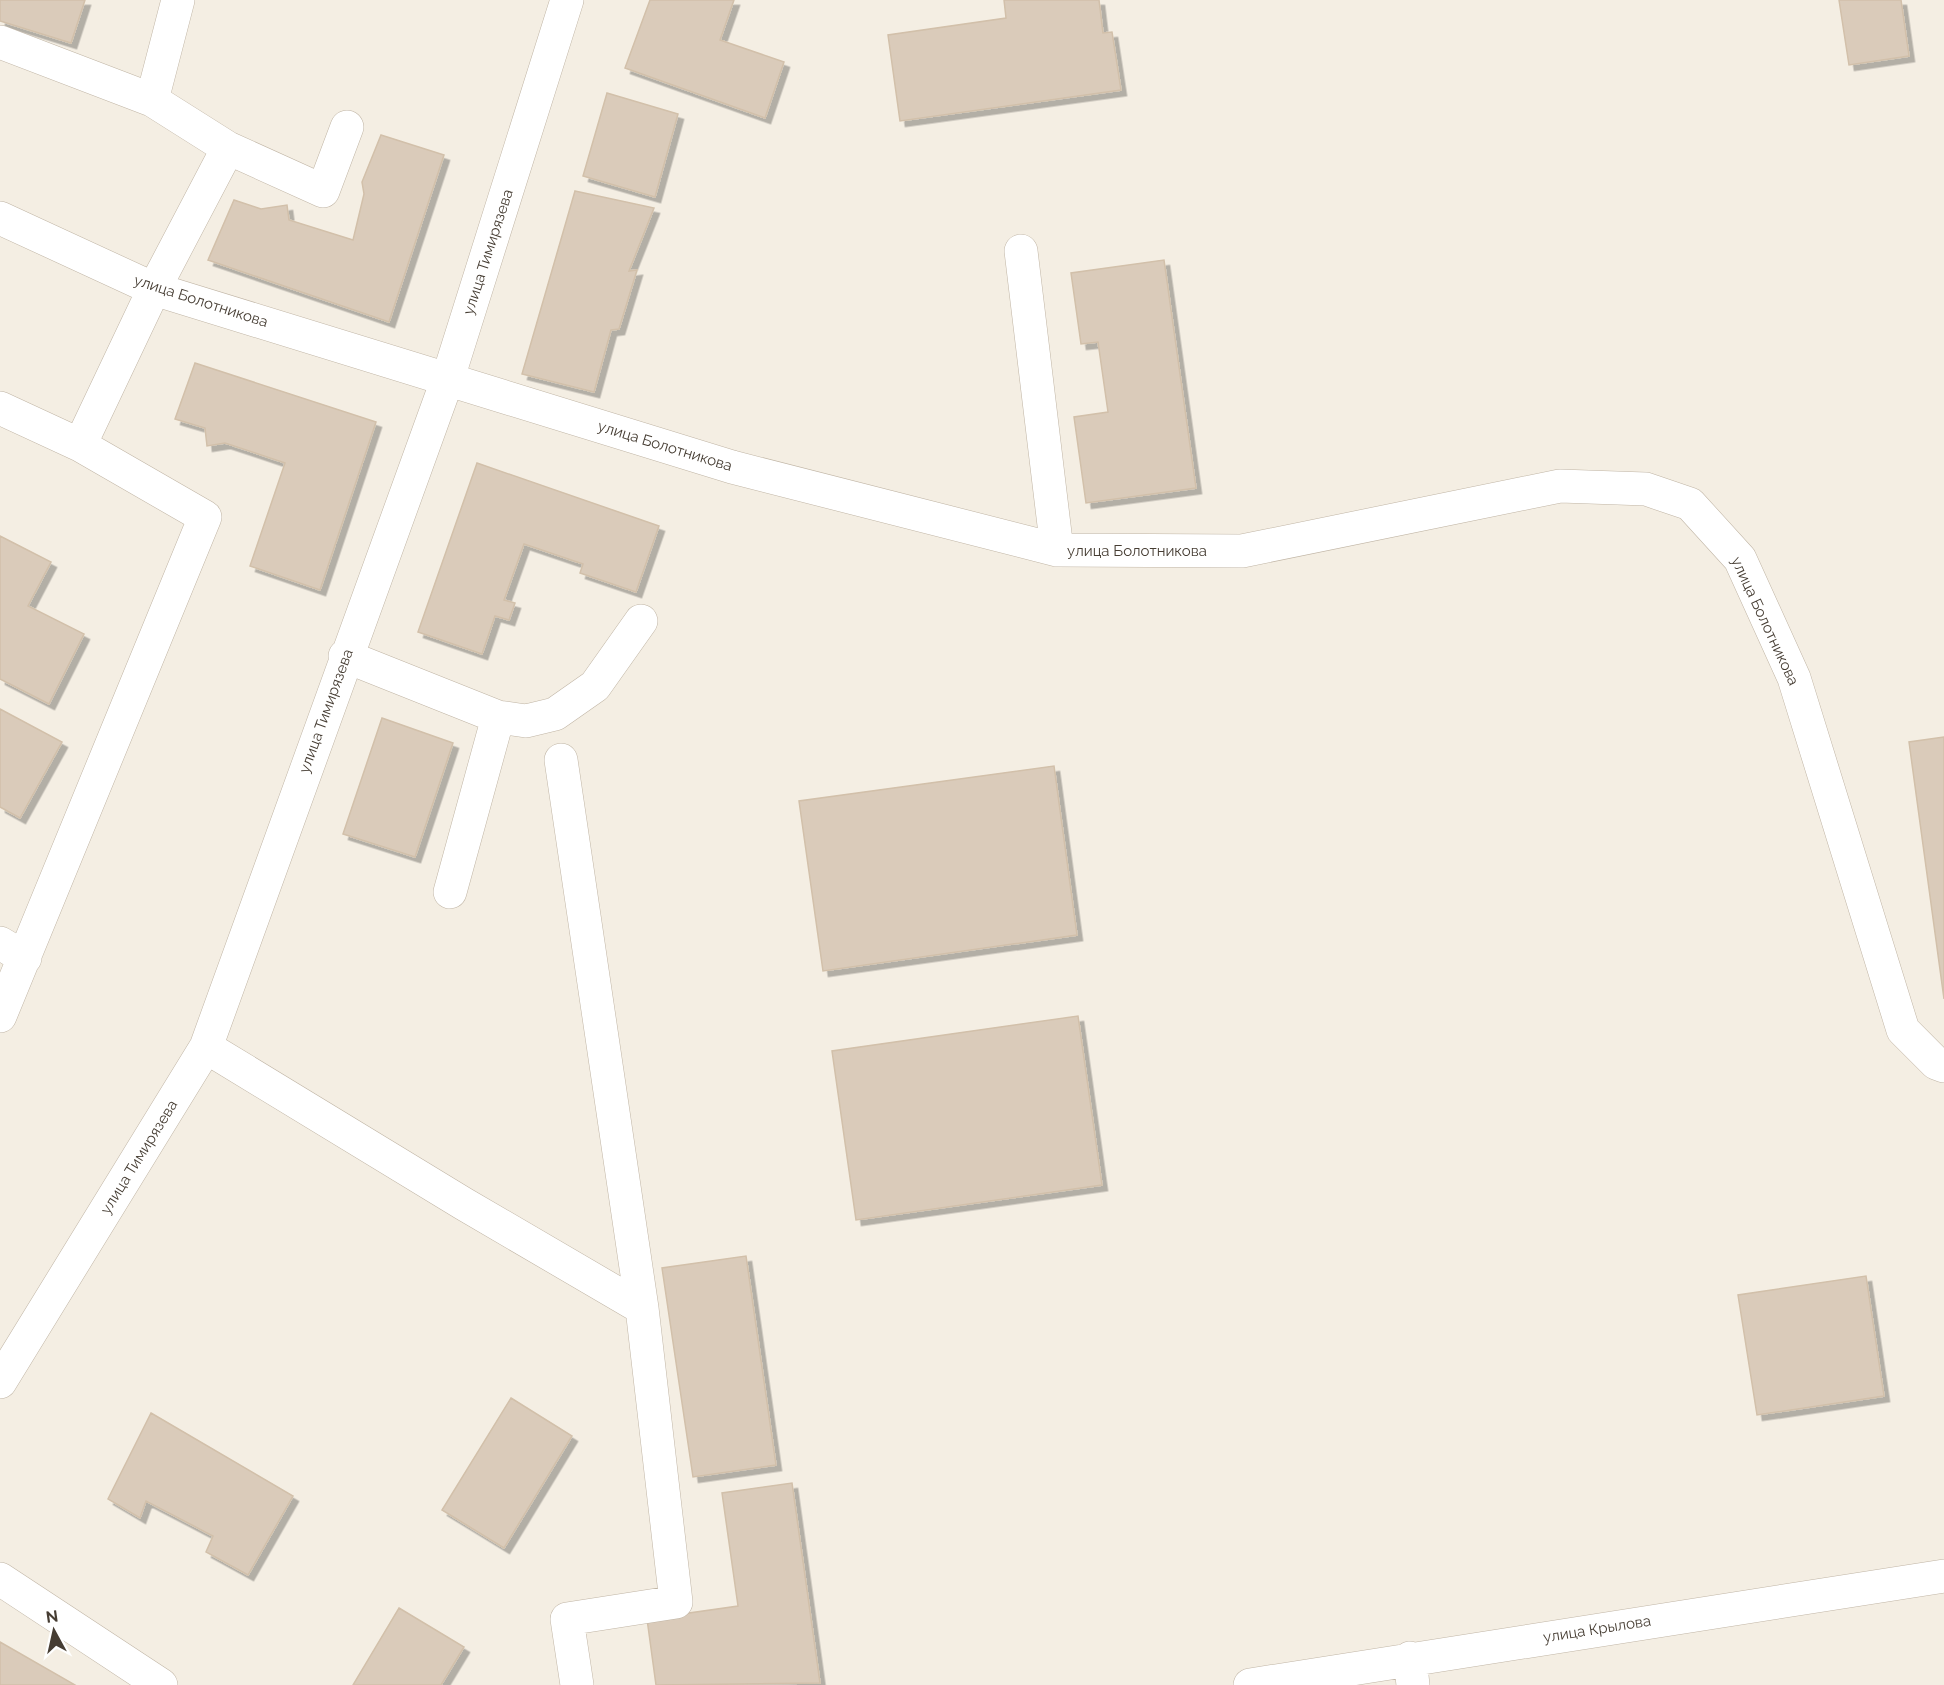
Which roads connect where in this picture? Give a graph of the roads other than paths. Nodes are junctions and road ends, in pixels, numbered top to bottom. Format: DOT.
graph roads {
  1 [pos="178,0"];
  2 [pos="567,0"];
  3 [pos="0,42"];
  4 [pos="152,100"];
  5 [pos="347,127"];
  6 [pos="228,148"];
  7 [pos="0,218"];
  8 [pos="1021,251"];
  9 [pos="154,289"];
  10 [pos="448,378"];
  11 [pos="0,408"];
  12 [pos="80,445"];
  13 [pos="1057,550"];
  14 [pos="641,621"];
  15 [pos="345,656"];
  16 [pos="498,717"];
  17 [pos="561,760"];
  18 [pos="450,892"];
  19 [pos="13,950"];
  20 [pos="0,1016"];
  21 [pos="206,1047"];
  22 [pos="1944,1066"];
  23 [pos="642,1308"];
  24 [pos="0,1382"];
  25 [pos="1944,1576"];
  26 [pos="0,1579"];
  27 [pos="1411,1671"];
  28 [pos="161,1685"];
  29 [pos="577,1685"];
  30 [pos="1250,1685"];
  1 -- 4 [label="street"];
  2 -- 10 [label="street, улица Тимирязева"];
  3 -- 4 [label="street"];
  4 -- 6 [label="street"];
  5 -- 6 [label="street"];
  6 -- 9 [label="street"];
  7 -- 9 [label="street, улица Болотникова"];
  8 -- 13 [label="street"];
  9 -- 10 [label="street, улица Болотникова"];
  9 -- 12 [label="street"];
  10 -- 13 [label="street, улица Болотникова"];
  10 -- 15 [label="street, улица Тимирязева"];
  11 -- 12 [label="street"];
  12 -- 19 [label="street"];
  13 -- 22 [label="street, улица Болотникова"];
  14 -- 16 [label="street"];
  15 -- 16 [label="street"];
  15 -- 21 [label="street, улица Тимирязева"];
  16 -- 18 [label="street"];
  17 -- 23 [label="street"];
  19 -- 20 [label="street"];
  21 -- 23 [label="street"];
  21 -- 24 [label="street, улица Тимирязева"];
  23 -- 29 [label="street"];
  25 -- 27 [label="street, улица Крылова"];
  26 -- 28 [label="street"];
  27 -- 30 [label="street, улица Крылова"];
}
